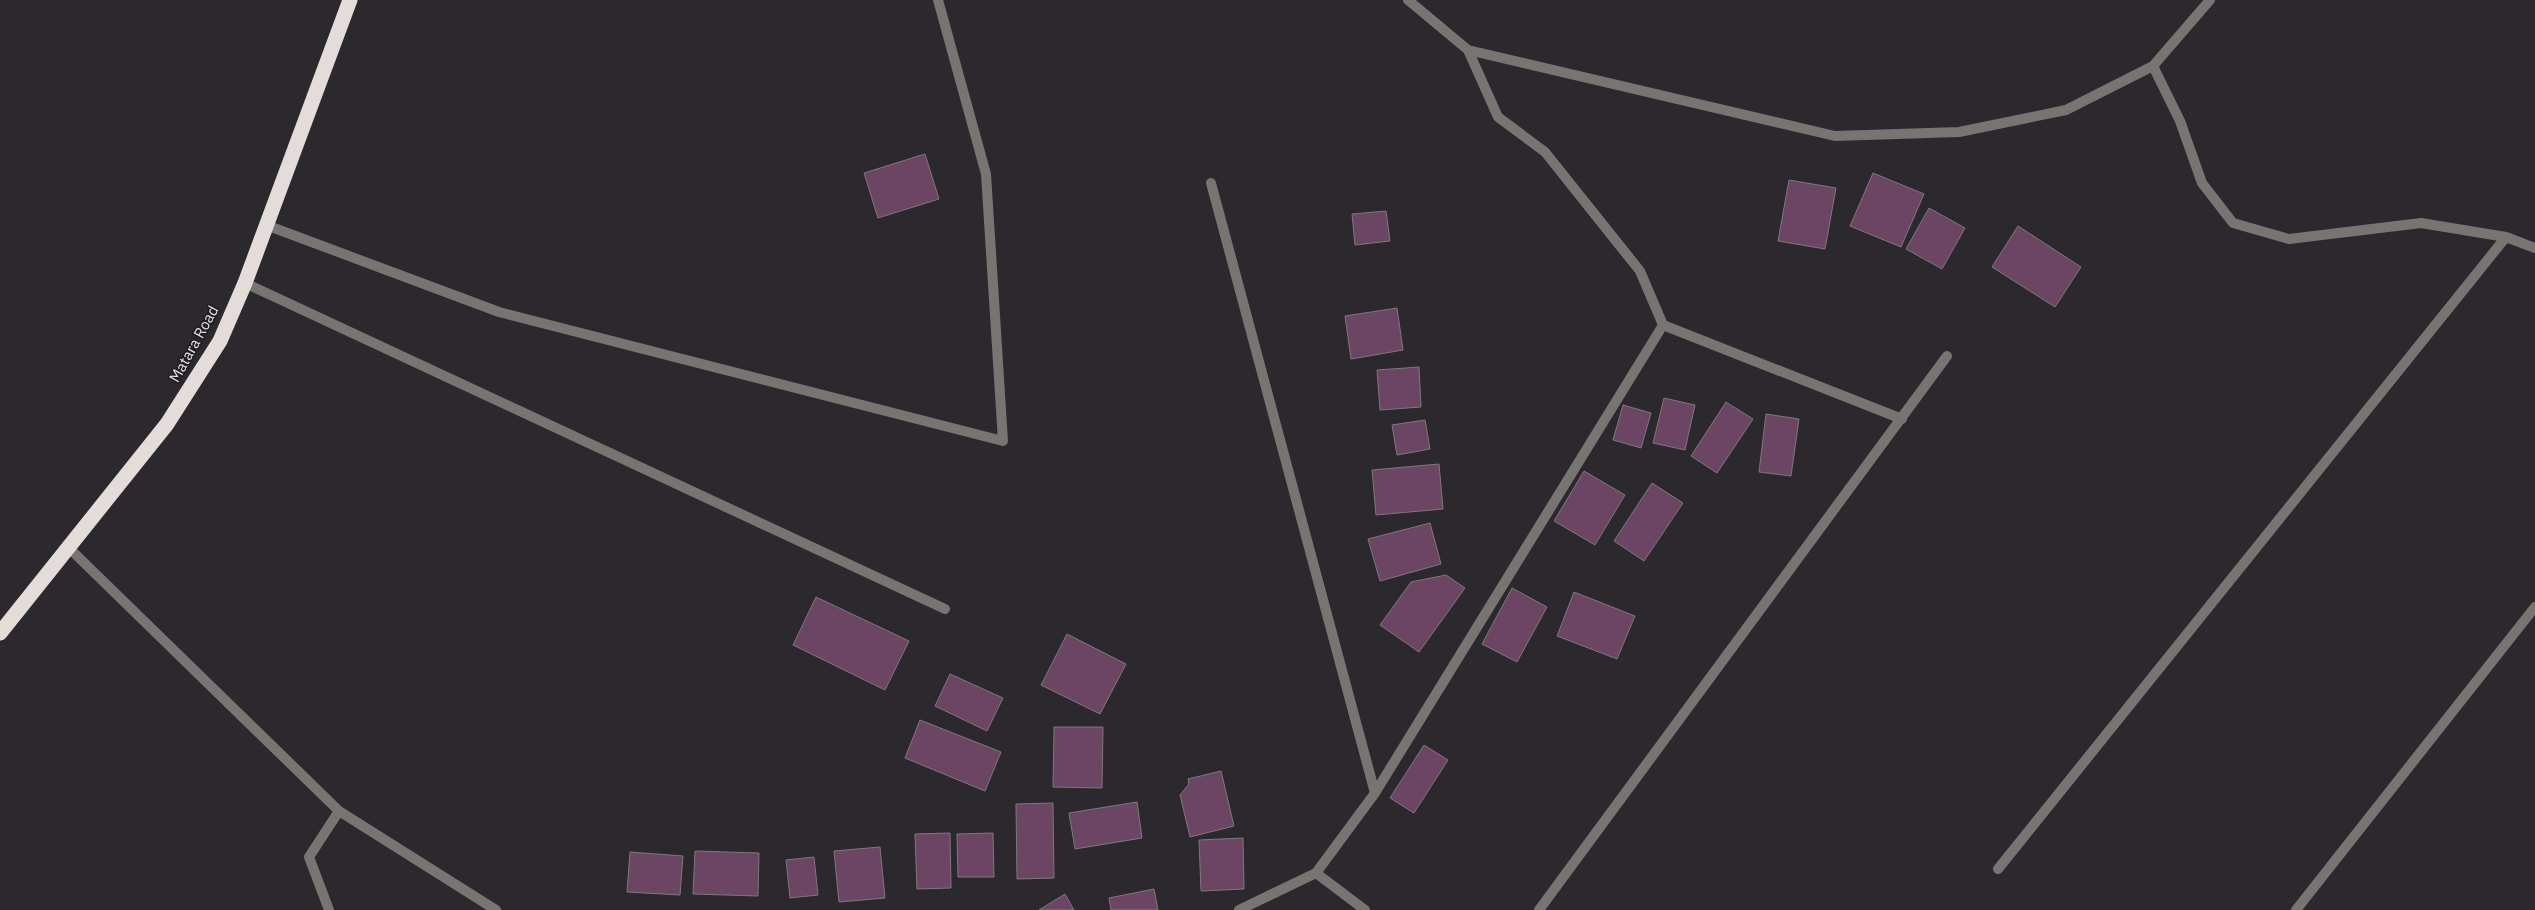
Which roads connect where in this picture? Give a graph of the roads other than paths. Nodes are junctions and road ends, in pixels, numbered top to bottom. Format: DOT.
graph roads {
  1 [pos="350,0"];
  2 [pos="938,0"];
  3 [pos="1408,0"];
  4 [pos="2210,0"];
  5 [pos="1468,50"];
  6 [pos="2153,66"];
  7 [pos="1211,183"];
  8 [pos="266,225"];
  9 [pos="2506,237"];
  10 [pos="2535,248"];
  11 [pos="245,283"];
  12 [pos="1663,325"];
  13 [pos="1947,356"];
  14 [pos="1902,419"];
  15 [pos="70,548"];
  16 [pos="2535,607"];
  17 [pos="945,608"];
  18 [pos="0,633"];
  19 [pos="1375,793"];
  20 [pos="339,811"];
  21 [pos="1998,869"];
  22 [pos="1316,874"];
  23 [pos="329,910"];
  24 [pos="496,910"];
  25 [pos="1239,910"];
  26 [pos="1365,910"];
  27 [pos="1539,910"];
  28 [pos="2296,910"];
  1 -- 8 [label="highway, Matara Road"];
  2 -- 8 [label="street"];
  3 -- 5 [label="street"];
  4 -- 6 [label="street"];
  5 -- 6 [label="street"];
  5 -- 12 [label="street"];
  6 -- 9 [label="street"];
  7 -- 19 [label="street"];
  8 -- 11 [label="highway, Matara Road"];
  9 -- 10 [label="street"];
  9 -- 21 [label="street"];
  11 -- 15 [label="highway, Matara Road"];
  11 -- 17 [label="street"];
  12 -- 14 [label="street"];
  12 -- 19 [label="street"];
  13 -- 14 [label="street"];
  14 -- 27 [label="street"];
  15 -- 18 [label="highway, Matara Road"];
  15 -- 20 [label="street"];
  16 -- 28 [label="street"];
  19 -- 22 [label="street"];
  20 -- 23 [label="street"];
  20 -- 24 [label="street"];
  22 -- 25 [label="street"];
  22 -- 26 [label="street"];
}
